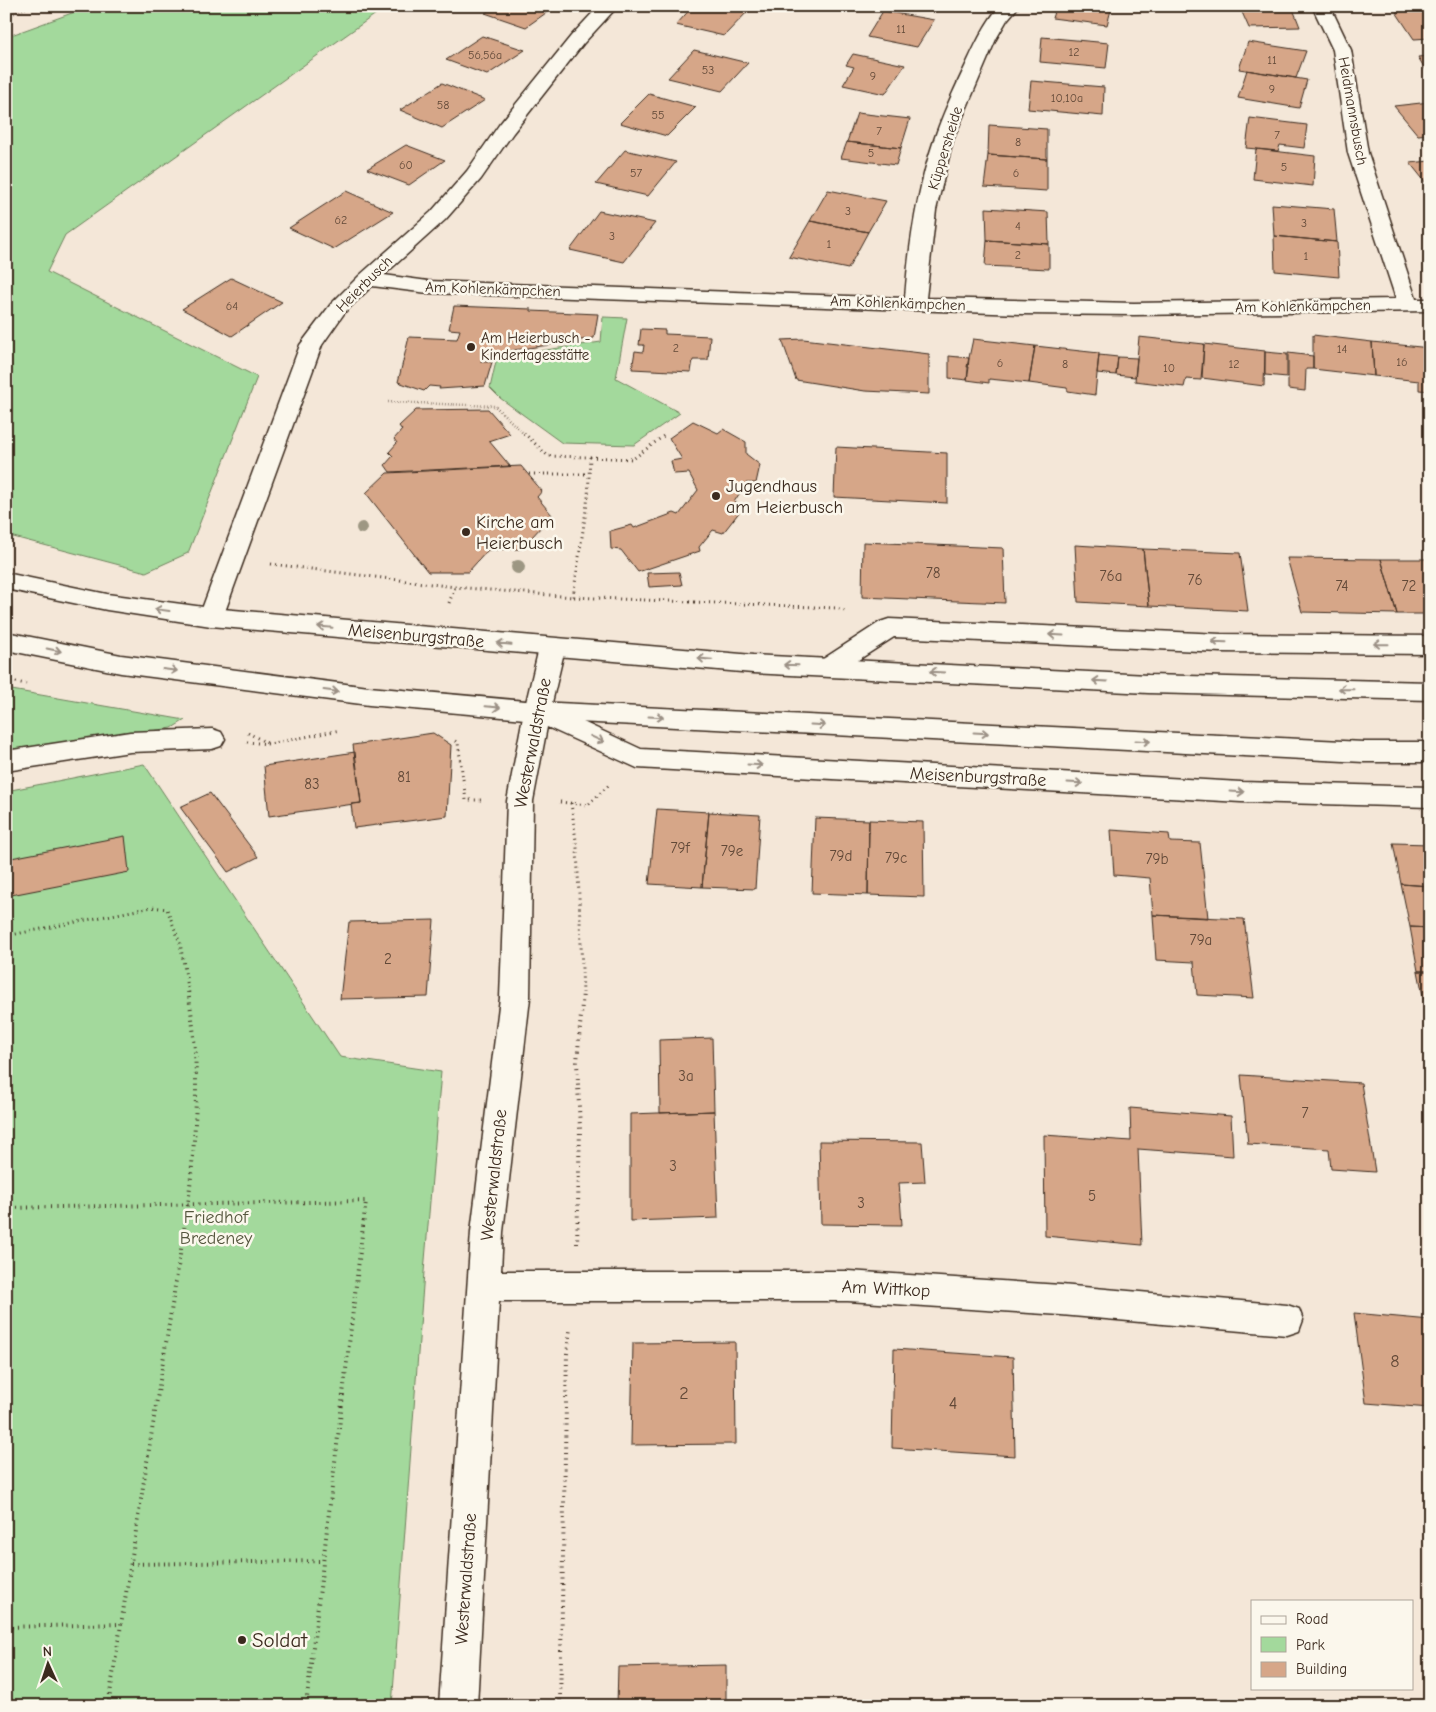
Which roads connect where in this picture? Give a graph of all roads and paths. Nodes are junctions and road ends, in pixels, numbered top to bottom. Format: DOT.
graph roads {
  1 [pos="30,6"];
  2 [pos="609,6"];
  3 [pos="1010,6"];
  4 [pos="1321,6"];
  5 [pos="6,17"];
  6 [pos="367,279"];
  7 [pos="915,303"];
  8 [pos="1408,305"];
  9 [pos="1430,305"];
  10 [pos="388,402"];
  11 [pos="666,434"];
  12 [pos="590,457"];
  13 [pos="529,474"];
  14 [pos="588,474"];
  15 [pos="233,559"];
  16 [pos="6,581"];
  17 [pos="455,587"];
  18 [pos="573,597"];
  19 [pos="447,609"];
  20 [pos="852,614"];
  21 [pos="210,617"];
  22 [pos="6,641"];
  23 [pos="1430,645"];
  24 [pos="552,648"];
  25 [pos="829,666"];
  26 [pos="1430,691"];
  27 [pos="537,711"];
  28 [pos="346,728"];
  29 [pos="212,739"];
  30 [pos="451,739"];
  31 [pos="270,744"];
  32 [pos="1430,752"];
  33 [pos="637,758"];
  34 [pos="6,761"];
  35 [pos="1430,797"];
  36 [pos="477,800"];
  37 [pos="558,802"];
  38 [pos="572,803"];
  39 [pos="6,936"];
  40 [pos="188,1205"];
  41 [pos="6,1208"];
  42 [pos="576,1252"];
  43 [pos="484,1286"];
  44 [pos="1287,1320"];
  45 [pos="570,1327"];
  46 [pos="322,1561"];
  47 [pos="131,1564"];
  48 [pos="121,1624"];
  49 [pos="6,1627"];
  50 [pos="108,1706"];
  51 [pos="306,1706"];
  52 [pos="458,1706"];
  53 [pos="560,1706"];
  1 -- 5 [label="path"];
  2 -- 6 [label="street, Heierbusch"];
  3 -- 7 [label="street, Küppersheide"];
  4 -- 8 [label="street, Heidmannsbusch"];
  6 -- 7 [label="street, Am Kohlenkämpchen"];
  6 -- 15 [label="street, Heierbusch"];
  7 -- 8 [label="street, Am Kohlenkämpchen"];
  8 -- 9 [label="street, Am Kohlenkämpchen"];
  10 -- 12 [label="path"];
  11 -- 12 [label="path"];
  12 -- 14 [label="path"];
  13 -- 14 [label="path"];
  14 -- 18 [label="path"];
  15 -- 17 [label="path"];
  15 -- 21 [label="street, Heierbusch"];
  21 -- 16 [label="street, Meisenburgstraße, one-way"];
  17 -- 18 [label="path"];
  17 -- 19 [label="path"];
  18 -- 20 [label="path"];
  24 -- 21 [label="street, Meisenburgstraße, one-way"];
  22 -- 27 [label="street, Meisenburgstraße, one-way"];
  23 -- 25 [label="street, one-way"];
  25 -- 24 [label="street, Meisenburgstraße, one-way"];
  24 -- 27 [label="street, Westerwaldstraße"];
  26 -- 25 [label="street, Meisenburgstraße, one-way"];
  27 -- 32 [label="street, Meisenburgstraße, one-way"];
  27 -- 33 [label="street, Meisenburgstraße, one-way"];
  27 -- 43 [label="street, Westerwaldstraße"];
  28 -- 31 [label="path"];
  29 -- 34 [label="street"];
  30 -- 36 [label="path"];
  33 -- 35 [label="street, Meisenburgstraße, one-way"];
  33 -- 38 [label="path"];
  37 -- 38 [label="path"];
  38 -- 42 [label="path"];
  39 -- 40 [label="path"];
  40 -- 41 [label="path"];
  40 -- 46 [label="path"];
  40 -- 47 [label="path"];
  43 -- 44 [label="street, Am Wittkop"];
  43 -- 52 [label="street, Westerwaldstraße"];
  45 -- 53 [label="path"];
  46 -- 47 [label="path"];
  46 -- 51 [label="path"];
  47 -- 48 [label="path"];
  48 -- 49 [label="path"];
  48 -- 50 [label="path"];
}
